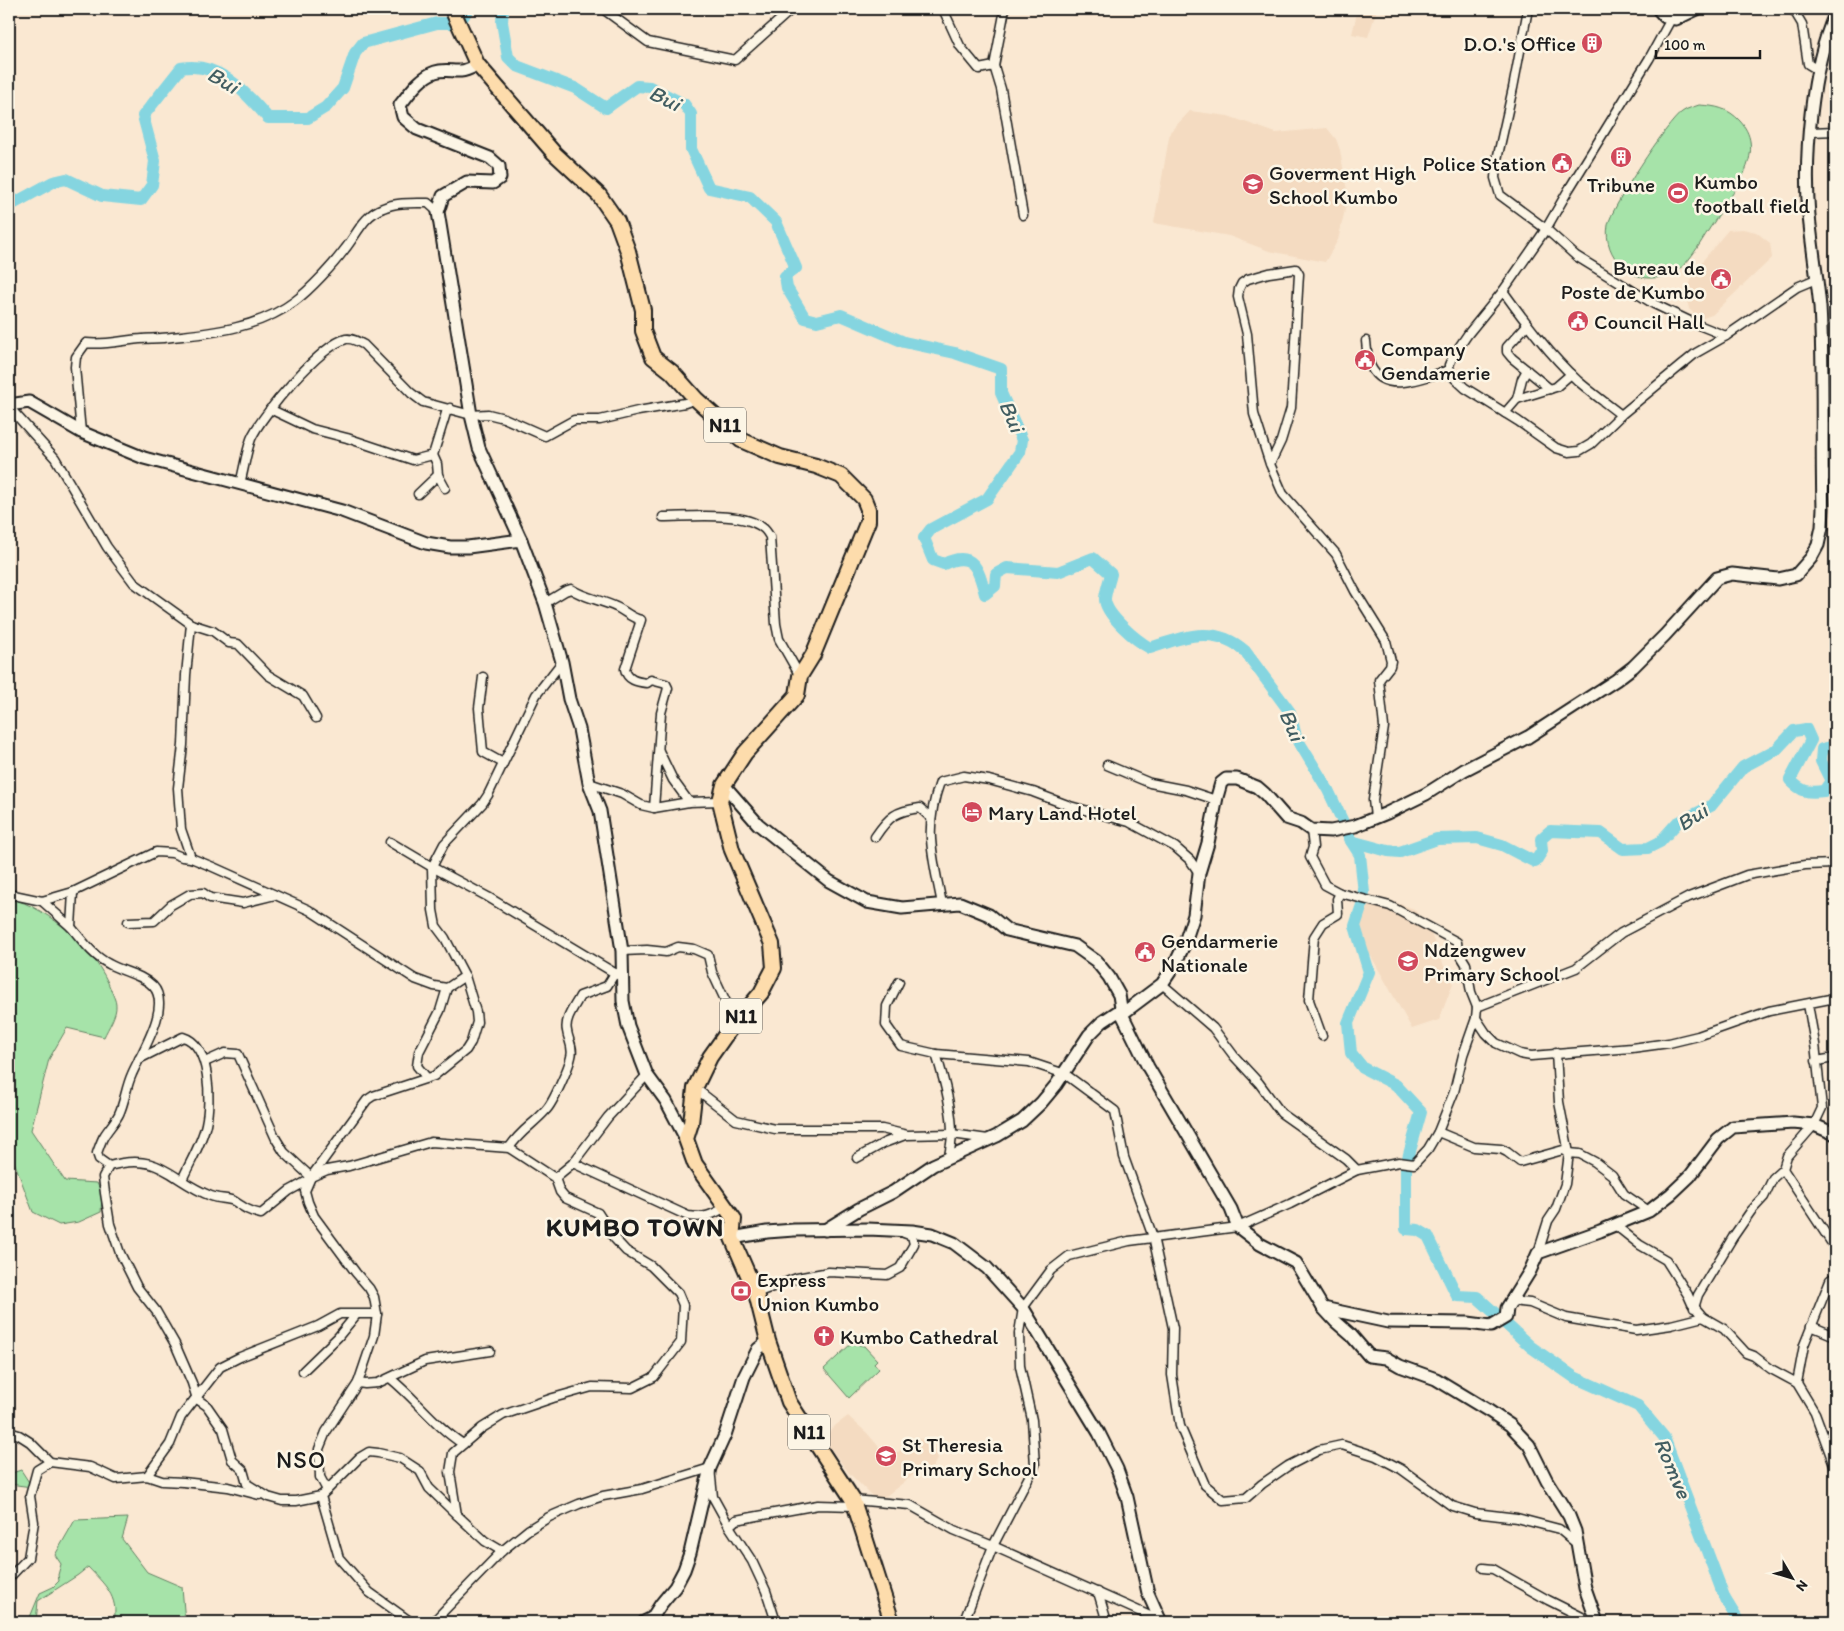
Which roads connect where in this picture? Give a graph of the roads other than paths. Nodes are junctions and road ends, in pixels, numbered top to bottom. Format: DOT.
graph roads {
  1 [pos="452,9"];
  2 [pos="603,9"];
  3 [pos="792,9"];
  4 [pos="944,9"];
  5 [pos="1005,9"];
  6 [pos="1528,9"];
  7 [pos="1658,9"];
  8 [pos="1697,9"];
  9 [pos="1793,9"];
  10 [pos="1835,14"];
  11 [pos="1671,19"];
  12 [pos="477,64"];
  13 [pos="994,66"];
  14 [pos="1818,70"];
  15 [pos="1835,131"];
  16 [pos="1810,132"];
  17 [pos="444,196"];
  18 [pos="428,203"];
  19 [pos="438,212"];
  20 [pos="1023,215"];
  21 [pos="1546,230"];
  22 [pos="1816,279"];
  23 [pos="1504,292"];
  24 [pos="1528,325"];
  25 [pos="1726,336"];
  26 [pos="1366,341"];
  27 [pos="1449,370"];
  28 [pos="1527,370"];
  29 [pos="1571,374"];
  30 [pos="1550,389"];
  31 [pos="696,399"];
  32 [pos="1517,399"];
  33 [pos="9,406"];
  34 [pos="450,408"];
  35 [pos="270,409"];
  36 [pos="1505,413"];
  37 [pos="471,415"];
  38 [pos="1621,415"];
  39 [pos="81,432"];
  40 [pos="433,455"];
  41 [pos="1270,464"];
  42 [pos="1835,470"];
  43 [pos="438,475"];
  44 [pos="1822,481"];
  45 [pos="240,484"];
  46 [pos="445,488"];
  47 [pos="418,494"];
  48 [pos="663,517"];
  49 [pos="521,540"];
  50 [pos="545,603"];
  51 [pos="191,624"];
  52 [pos="562,662"];
  53 [pos="800,676"];
  54 [pos="483,678"];
  55 [pos="316,718"];
  56 [pos="659,751"];
  57 [pos="502,763"];
  58 [pos="1107,765"];
  59 [pos="589,783"];
  60 [pos="724,785"];
  61 [pos="934,800"];
  62 [pos="1216,800"];
  63 [pos="720,801"];
  64 [pos="689,802"];
  65 [pos="654,808"];
  66 [pos="920,808"];
  67 [pos="1375,817"];
  68 [pos="931,818"];
  69 [pos="1311,830"];
  70 [pos="875,837"];
  71 [pos="390,842"];
  72 [pos="191,858"];
  73 [pos="1835,864"];
  74 [pos="432,867"];
  75 [pos="1199,873"];
  76 [pos="73,892"];
  77 [pos="1340,893"];
  78 [pos="9,894"];
  79 [pos="275,896"];
  80 [pos="42,901"];
  81 [pos="942,904"];
  82 [pos="128,922"];
  83 [pos="71,927"];
  84 [pos="622,951"];
  85 [pos="619,975"];
  86 [pos="465,976"];
  87 [pos="899,982"];
  88 [pos="1162,984"];
  89 [pos="447,988"];
  90 [pos="1835,998"];
  91 [pos="1808,1004"];
  92 [pos="1476,1007"];
  93 [pos="1122,1014"];
  94 [pos="740,1017"];
  95 [pos="1476,1018"];
  96 [pos="1322,1036"];
  97 [pos="1556,1053"];
  98 [pos="936,1054"];
  99 [pos="1835,1058"];
  100 [pos="139,1059"];
  101 [pos="1816,1061"];
  102 [pos="205,1062"];
  103 [pos="1064,1074"];
  104 [pos="647,1075"];
  105 [pos="427,1078"];
  106 [pos="695,1088"];
  107 [pos="1822,1108"];
  108 [pos="1814,1125"];
  109 [pos="1438,1132"];
  110 [pos="1832,1132"];
  111 [pos="952,1134"];
  112 [pos="906,1135"];
  113 [pos="989,1139"];
  114 [pos="686,1140"];
  115 [pos="509,1148"];
  116 [pos="1569,1153"];
  117 [pos="949,1157"];
  118 [pos="857,1158"];
  119 [pos="572,1163"];
  120 [pos="108,1166"];
  121 [pos="1782,1169"];
  122 [pos="1357,1170"];
  123 [pos="310,1178"];
  124 [pos="555,1178"];
  125 [pos="182,1180"];
  126 [pos="726,1207"];
  127 [pos="1649,1211"];
  128 [pos="1615,1225"];
  129 [pos="1238,1226"];
  130 [pos="825,1230"];
  131 [pos="895,1231"];
  132 [pos="1152,1237"];
  133 [pos="732,1238"];
  134 [pos="1835,1248"];
  135 [pos="1538,1253"];
  136 [pos="1835,1277"];
  137 [pos="756,1294"];
  138 [pos="1512,1301"];
  139 [pos="1023,1308"];
  140 [pos="1323,1308"];
  141 [pos="1694,1308"];
  142 [pos="377,1314"];
  143 [pos="356,1315"];
  144 [pos="1703,1317"];
  145 [pos="1811,1326"];
  146 [pos="1835,1336"];
  147 [pos="768,1341"];
  148 [pos="490,1352"];
  149 [pos="303,1371"];
  150 [pos="390,1378"];
  151 [pos="358,1383"];
  152 [pos="1796,1383"];
  153 [pos="197,1399"];
  154 [pos="9,1432"];
  155 [pos="463,1444"];
  156 [pos="50,1462"];
  157 [pos="1835,1467"];
  158 [pos="710,1468"];
  159 [pos="147,1476"];
  160 [pos="324,1493"];
  161 [pos="268,1497"];
  162 [pos="854,1503"];
  163 [pos="457,1515"];
  164 [pos="729,1526"];
  165 [pos="1577,1544"];
  166 [pos="993,1546"];
  167 [pos="502,1551"];
  168 [pos="1483,1568"];
  169 [pos="9,1578"];
  170 [pos="1098,1592"];
  171 [pos="647,1621"];
  172 [pos="964,1621"];
  173 [pos="411,1622"];
  174 [pos="433,1622"];
  175 [pos="776,1622"];
  176 [pos="892,1622"];
  177 [pos="1108,1622"];
  178 [pos="1161,1622"];
  179 [pos="1592,1622"];
  180 [pos="1597,1622"];
  1 -- 12 [label="highway, N11"];
  2 -- 3 [label="street"];
  4 -- 13 [label="street"];
  5 -- 13 [label="street"];
  6 -- 21 [label="street"];
  7 -- 11 [label="street"];
  8 -- 11 [label="street"];
  9 -- 14 [label="street"];
  10 -- 14 [label="street"];
  11 -- 21 [label="street"];
  12 -- 17 [label="street"];
  12 -- 31 [label="highway, N11"];
  13 -- 20 [label="street"];
  14 -- 16 [label="street"];
  15 -- 16 [label="street"];
  16 -- 22 [label="street"];
  17 -- 18 [label="street"];
  17 -- 19 [label="street"];
  18 -- 19 [label="street"];
  18 -- 39 [label="street"];
  19 -- 37 [label="street"];
  21 -- 23 [label="street"];
  21 -- 25 [label="street"];
  22 -- 25 [label="street"];
  22 -- 44 [label="street"];
  23 -- 24 [label="street"];
  23 -- 27 [label="street"];
  24 -- 28 [label="street"];
  24 -- 29 [label="street"];
  25 -- 38 [label="street"];
  26 -- 27 [label="street"];
  27 -- 36 [label="street"];
  28 -- 30 [label="street"];
  28 -- 32 [label="street"];
  29 -- 30 [label="street"];
  29 -- 38 [label="street"];
  30 -- 32 [label="street"];
  31 -- 37 [label="street"];
  31 -- 53 [label="highway, N11"];
  32 -- 36 [label="street"];
  33 -- 39 [label="street"];
  33 -- 51 [label="street"];
  34 -- 35 [label="street"];
  34 -- 37 [label="street"];
  34 -- 40 [label="street"];
  35 -- 40 [label="street"];
  35 -- 45 [label="street"];
  36 -- 38 [label="street"];
  37 -- 49 [label="street"];
  39 -- 45 [label="street"];
  40 -- 43 [label="street"];
  41 -- 41 [label="street"];
  41 -- 67 [label="street"];
  42 -- 44 [label="street"];
  43 -- 46 [label="street"];
  43 -- 47 [label="street"];
  44 -- 67 [label="street"];
  45 -- 49 [label="street"];
  48 -- 53 [label="street"];
  49 -- 50 [label="street"];
  50 -- 52 [label="street"];
  50 -- 56 [label="street"];
  51 -- 55 [label="street"];
  51 -- 72 [label="street"];
  52 -- 57 [label="street"];
  52 -- 59 [label="street"];
  53 -- 60 [label="highway, N11"];
  54 -- 57 [label="street"];
  56 -- 64 [label="street"];
  56 -- 65 [label="street"];
  57 -- 74 [label="street"];
  58 -- 62 [label="street"];
  59 -- 65 [label="street"];
  59 -- 84 [label="street"];
  60 -- 63 [label="highway, N11"];
  60 -- 81 [label="street"];
  61 -- 66 [label="street"];
  61 -- 68 [label="street"];
  61 -- 75 [label="street"];
  62 -- 69 [label="street"];
  62 -- 75 [label="street"];
  63 -- 64 [label="street"];
  63 -- 94 [label="highway, N11"];
  64 -- 65 [label="street"];
  66 -- 68 [label="street"];
  66 -- 70 [label="street"];
  67 -- 69 [label="street"];
  68 -- 81 [label="street"];
  69 -- 77 [label="street"];
  71 -- 74 [label="street"];
  72 -- 76 [label="street"];
  72 -- 79 [label="street"];
  73 -- 92 [label="street"];
  74 -- 85 [label="street"];
  74 -- 86 [label="street"];
  75 -- 88 [label="street"];
  76 -- 80 [label="street"];
  76 -- 83 [label="street"];
  77 -- 92 [label="street"];
  77 -- 96 [label="street"];
  78 -- 80 [label="street"];
  79 -- 82 [label="street"];
  79 -- 89 [label="street"];
  80 -- 83 [label="street"];
  81 -- 93 [label="street"];
  83 -- 100 [label="street"];
  84 -- 85 [label="street"];
  84 -- 94 [label="street"];
  85 -- 104 [label="street"];
  85 -- 115 [label="street"];
  86 -- 89 [label="street"];
  86 -- 105 [label="street"];
  87 -- 98 [label="street"];
  88 -- 93 [label="street"];
  88 -- 122 [label="street"];
  89 -- 105 [label="street"];
  90 -- 91 [label="street"];
  91 -- 97 [label="street"];
  91 -- 101 [label="street"];
  92 -- 95 [label="street"];
  93 -- 103 [label="street"];
  93 -- 129 [label="street"];
  94 -- 106 [label="highway, N11"];
  95 -- 97 [label="street"];
  95 -- 109 [label="street"];
  97 -- 116 [label="street"];
  98 -- 103 [label="street"];
  98 -- 111 [label="street"];
  99 -- 101 [label="street"];
  100 -- 102 [label="street"];
  100 -- 120 [label="street"];
  101 -- 107 [label="street"];
  102 -- 123 [label="street"];
  102 -- 125 [label="street"];
  103 -- 113 [label="street"];
  103 -- 132 [label="street"];
  104 -- 114 [label="street"];
  104 -- 119 [label="street"];
  105 -- 123 [label="street"];
  106 -- 112 [label="street"];
  106 -- 114 [label="highway, N11"];
  107 -- 108 [label="street"];
  107 -- 110 [label="street"];
  108 -- 110 [label="street"];
  108 -- 121 [label="street"];
  108 -- 127 [label="street"];
  109 -- 116 [label="street"];
  109 -- 122 [label="street"];
  111 -- 112 [label="street"];
  111 -- 113 [label="street"];
  111 -- 117 [label="street"];
  112 -- 118 [label="street"];
  113 -- 117 [label="street"];
  114 -- 126 [label="highway, N11"];
  115 -- 123 [label="street"];
  115 -- 124 [label="street"];
  116 -- 127 [label="street"];
  116 -- 135 [label="street"];
  117 -- 130 [label="street"];
  119 -- 124 [label="street"];
  119 -- 126 [label="street"];
  120 -- 125 [label="street"];
  120 -- 153 [label="street"];
  121 -- 134 [label="street"];
  121 -- 141 [label="street"];
  122 -- 129 [label="street"];
  123 -- 125 [label="street"];
  123 -- 142 [label="street"];
  124 -- 155 [label="street"];
  126 -- 133 [label="highway, N11"];
  127 -- 128 [label="street"];
  128 -- 135 [label="street"];
  128 -- 141 [label="street"];
  129 -- 132 [label="street"];
  129 -- 140 [label="street"];
  130 -- 131 [label="street"];
  130 -- 133 [label="street"];
  131 -- 137 [label="street"];
  131 -- 139 [label="street"];
  132 -- 139 [label="street"];
  132 -- 165 [label="street"];
  133 -- 137 [label="highway, N11"];
  135 -- 138 [label="street"];
  136 -- 145 [label="street"];
  137 -- 147 [label="highway, N11"];
  138 -- 140 [label="street"];
  138 -- 144 [label="street"];
  139 -- 166 [label="street"];
  139 -- 178 [label="street"];
  140 -- 165 [label="street"];
  141 -- 144 [label="street"];
  142 -- 143 [label="street"];
  142 -- 151 [label="street"];
  143 -- 149 [label="street"];
  143 -- 153 [label="street"];
  144 -- 152 [label="street"];
  145 -- 146 [label="street"];
  145 -- 152 [label="street"];
  147 -- 158 [label="street"];
  147 -- 162 [label="highway, N11"];
  148 -- 150 [label="street"];
  150 -- 151 [label="street"];
  150 -- 155 [label="street"];
  151 -- 160 [label="street"];
  152 -- 157 [label="street"];
  153 -- 159 [label="street"];
  153 -- 161 [label="street"];
  154 -- 156 [label="street"];
  155 -- 163 [label="street"];
  156 -- 159 [label="street"];
  156 -- 169 [label="street"];
  158 -- 164 [label="street"];
  158 -- 167 [label="street"];
  158 -- 171 [label="street"];
  159 -- 161 [label="street"];
  160 -- 161 [label="street"];
  160 -- 163 [label="street"];
  160 -- 173 [label="street"];
  162 -- 164 [label="street"];
  162 -- 166 [label="street"];
  162 -- 176 [label="highway, N11"];
  163 -- 167 [label="street"];
  164 -- 175 [label="street"];
  165 -- 180 [label="street"];
  166 -- 170 [label="street"];
  166 -- 172 [label="street"];
  167 -- 174 [label="street"];
  168 -- 179 [label="street"];
  170 -- 177 [label="street"];
  170 -- 178 [label="street"];
}
